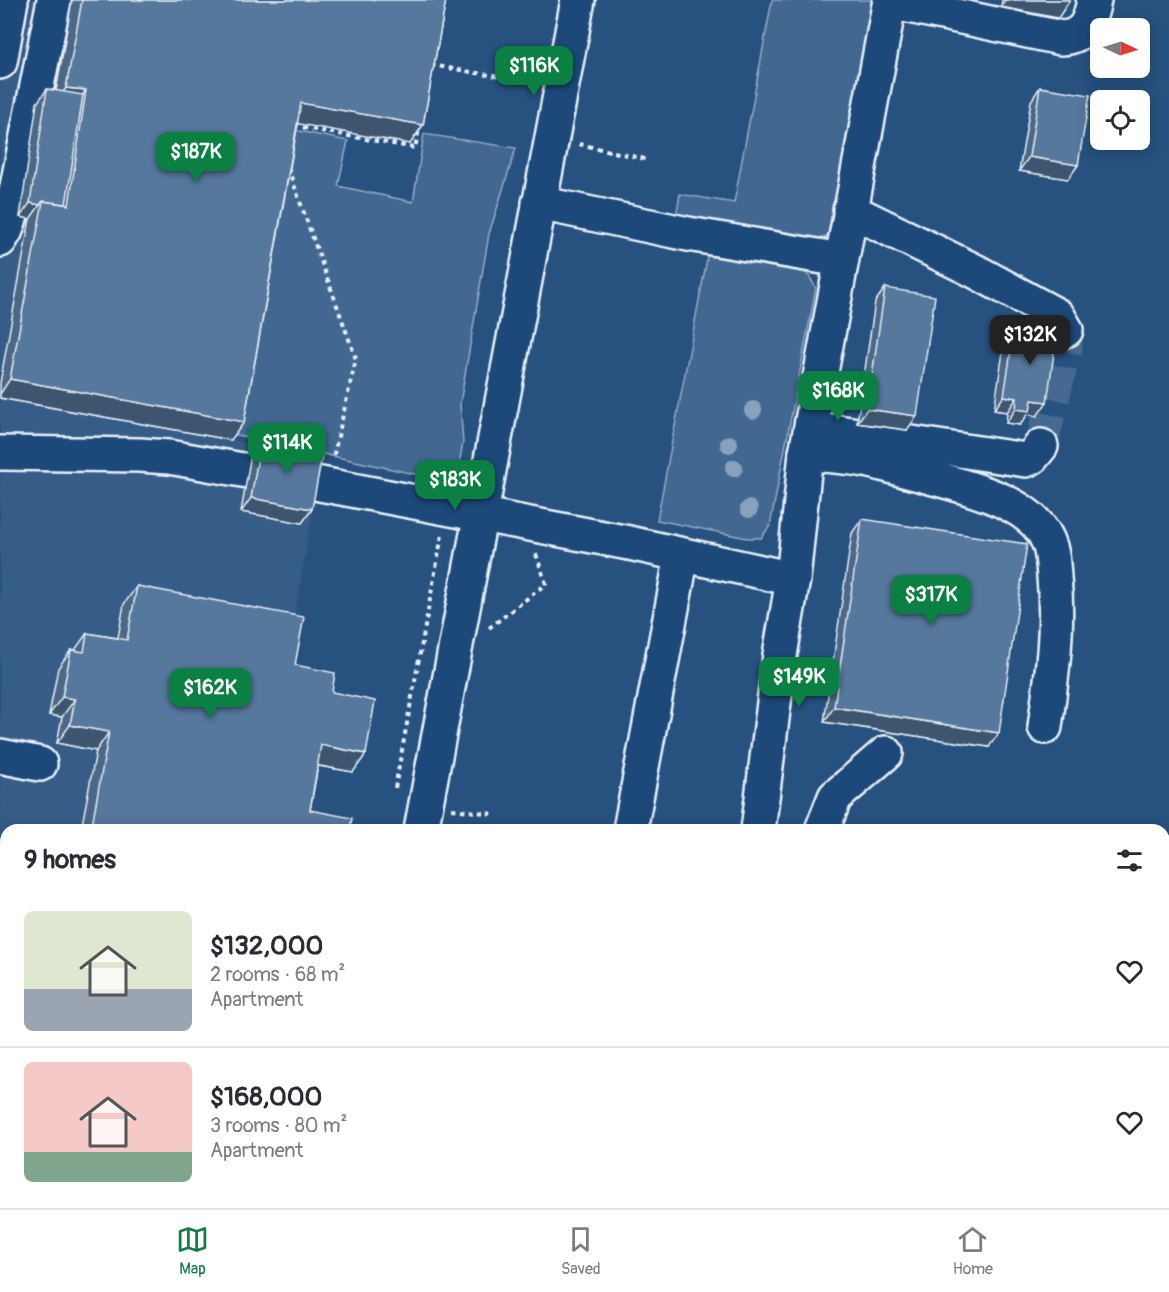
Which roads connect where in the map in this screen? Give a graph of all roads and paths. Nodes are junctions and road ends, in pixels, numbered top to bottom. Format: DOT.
graph roads {
  1 [pos="11,0"];
  2 [pos="54,0"];
  3 [pos="578,0"];
  4 [pos="1094,0"];
  5 [pos="890,1"];
  6 [pos="434,54"];
  7 [pos="0,62"];
  8 [pos="424,64"];
  9 [pos="432,65"];
  10 [pos="430,75"];
  11 [pos="529,82"];
  12 [pos="291,126"];
  13 [pos="419,128"];
  14 [pos="569,142"];
  15 [pos="285,159"];
  16 [pos="645,159"];
  17 [pos="539,203"];
  18 [pos="850,210"];
  19 [pos="0,240"];
  20 [pos="841,260"];
  21 [pos="1066,330"];
  22 [pos="809,441"];
  23 [pos="1041,446"];
  24 [pos="0,453"];
  25 [pos="333,459"];
  26 [pos="248,471"];
  27 [pos="310,482"];
  28 [pos="480,514"];
  29 [pos="443,531"];
  30 [pos="535,550"];
  31 [pos="682,555"];
  32 [pos="793,579"];
  33 [pos="480,634"];
  34 [pos="1045,727"];
  35 [pos="886,753"];
  36 [pos="0,756"];
  37 [pos="40,764"];
  38 [pos="394,788"];
  39 [pos="446,802"];
  40 [pos="493,814"];
  41 [pos="422,824"];
  42 [pos="631,824"];
  43 [pos="759,824"];
  44 [pos="824,824"];
  1 -- 7 [label="street"];
  2 -- 19 [label="street"];
  3 -- 17 [label="street"];
  4 -- 5 [label="street"];
  5 -- 18 [label="street"];
  6 -- 9 [label="path"];
  8 -- 9 [label="path"];
  9 -- 10 [label="path"];
  9 -- 11 [label="path"];
  12 -- 13 [label="path"];
  14 -- 16 [label="path"];
  15 -- 25 [label="path"];
  17 -- 20 [label="street"];
  17 -- 28 [label="street"];
  18 -- 20 [label="street"];
  18 -- 21 [label="street"];
  20 -- 22 [label="street"];
  22 -- 23 [label="street"];
  22 -- 32 [label="street"];
  22 -- 34 [label="street"];
  24 -- 26 [label="street"];
  27 -- 28 [label="street"];
  28 -- 31 [label="street"];
  28 -- 41 [label="street"];
  29 -- 38 [label="path"];
  30 -- 33 [label="path"];
  31 -- 32 [label="street"];
  31 -- 42 [label="street"];
  32 -- 43 [label="street"];
  35 -- 44 [label="street"];
  36 -- 37 [label="street"];
  39 -- 40 [label="path"];
}
